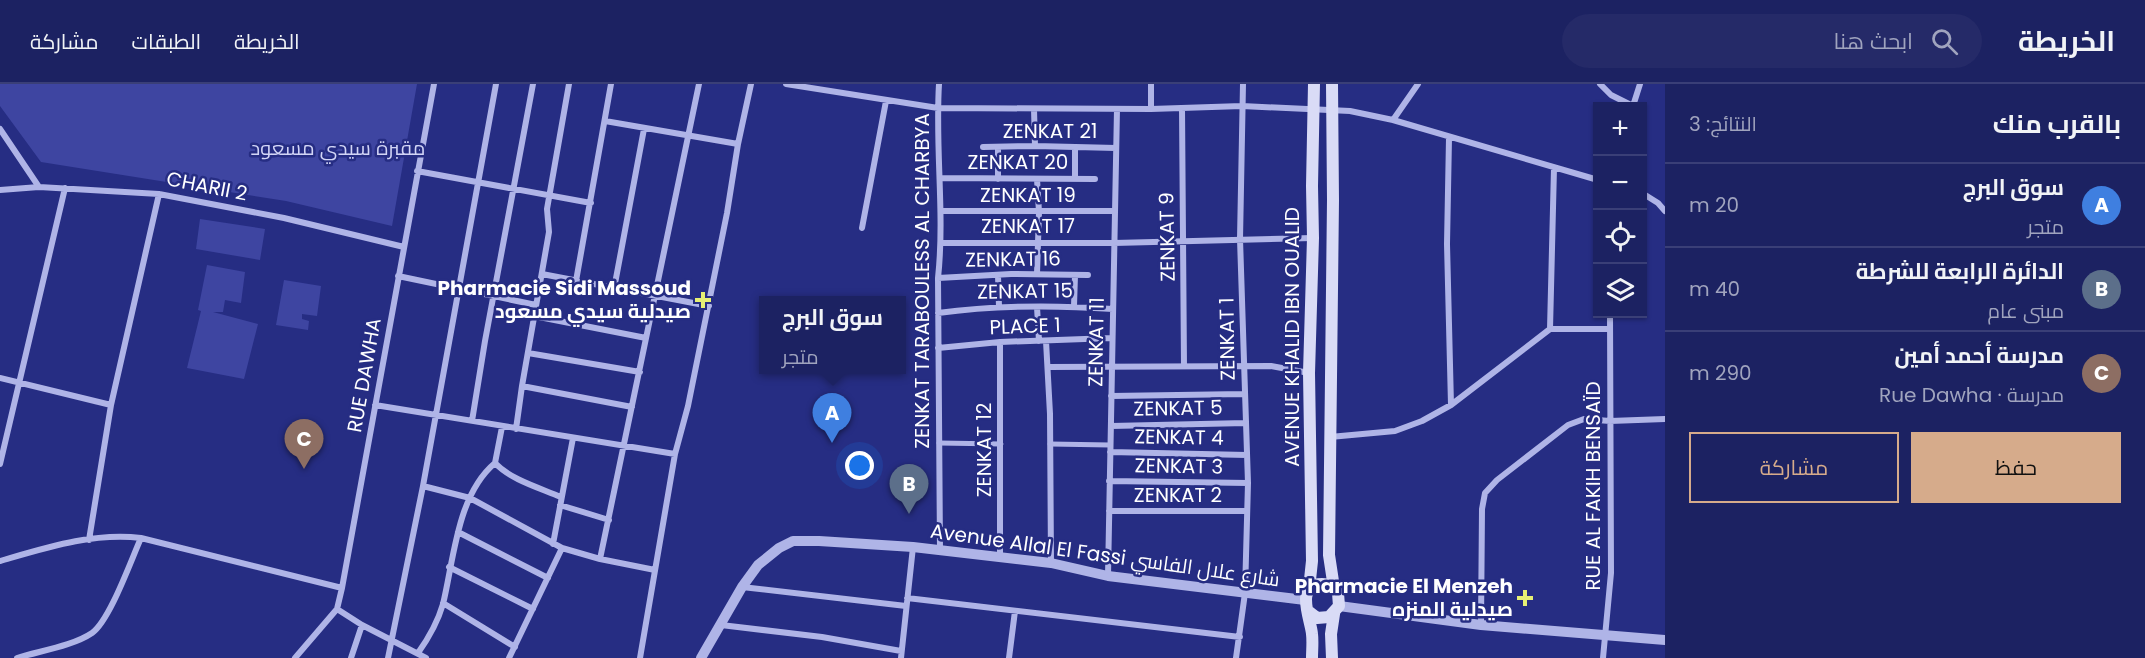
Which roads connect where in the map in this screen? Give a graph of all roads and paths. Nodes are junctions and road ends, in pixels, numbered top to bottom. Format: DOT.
graph roads {
  1 [pos="434,84"];
  2 [pos="496,84"];
  3 [pos="533,84"];
  4 [pos="569,84"];
  5 [pos="611,84"];
  6 [pos="699,84"];
  7 [pos="752,84"];
  8 [pos="786,84"];
  9 [pos="939,84"];
  10 [pos="1151,84"];
  11 [pos="1243,84"];
  12 [pos="1314,84"];
  13 [pos="1332,84"];
  14 [pos="1418,84"];
  15 [pos="1600,84"];
  16 [pos="1640,84"];
  17 [pos="886,101"];
  18 [pos="1625,102"];
  19 [pos="1634,102"];
  20 [pos="1242,106"];
  21 [pos="938,108"];
  22 [pos="1182,108"];
  23 [pos="1034,109"];
  24 [pos="1117,109"];
  25 [pos="1151,109"];
  26 [pos="1314,109"];
  27 [pos="1332,111"];
  28 [pos="1394,120"];
  29 [pos="605,121"];
  30 [pos="0,129"];
  31 [pos="644,129"];
  32 [pos="689,135"];
  33 [pos="1449,138"];
  34 [pos="738,144"];
  35 [pos="1035,146"];
  36 [pos="983,147"];
  37 [pos="998,147"];
  38 [pos="1075,147"];
  39 [pos="1116,148"];
  40 [pos="1554,168"];
  41 [pos="417,171"];
  42 [pos="940,178"];
  43 [pos="998,179"];
  44 [pos="1036,179"];
  45 [pos="1075,179"];
  46 [pos="1095,179"];
  47 [pos="1593,179"];
  48 [pos="478,181"];
  49 [pos="39,187"];
  50 [pos="65,188"];
  51 [pos="513,188"];
  52 [pos="0,190"];
  53 [pos="159,194"];
  54 [pos="550,195"];
  55 [pos="1647,197"];
  56 [pos="591,203"];
  57 [pos="941,211"];
  58 [pos="1115,211"];
  59 [pos="1665,211"];
  60 [pos="1039,212"];
  61 [pos="862,228"];
  62 [pos="1313,238"];
  63 [pos="1240,239"];
  64 [pos="1183,241"];
  65 [pos="1038,242"];
  66 [pos="942,243"];
  67 [pos="1114,243"];
  68 [pos="404,247"];
  69 [pos="542,274"];
  70 [pos="1037,274"];
  71 [pos="998,275"];
  72 [pos="1075,275"];
  73 [pos="1088,275"];
  74 [pos="399,276"];
  75 [pos="938,278"];
  76 [pos="576,281"];
  77 [pos="459,289"];
  78 [pos="614,289"];
  79 [pos="493,296"];
  80 [pos="654,296"];
  81 [pos="536,305"];
  82 [pos="709,306"];
  83 [pos="1074,306"];
  84 [pos="999,307"];
  85 [pos="1037,307"];
  86 [pos="1113,309"];
  87 [pos="938,313"];
  88 [pos="534,316"];
  89 [pos="1610,318"];
  90 [pos="1550,329"];
  91 [pos="1610,329"];
  92 [pos="646,338"];
  93 [pos="1112,338"];
  94 [pos="1042,341"];
  95 [pos="1000,342"];
  96 [pos="938,348"];
  97 [pos="528,352"];
  98 [pos="1112,366"];
  99 [pos="1184,366"];
  100 [pos="1245,366"];
  101 [pos="1048,367"];
  102 [pos="640,372"];
  103 [pos="1308,373"];
  104 [pos="0,378"];
  105 [pos="18,382"];
  106 [pos="522,386"];
  107 [pos="1244,394"];
  108 [pos="1111,396"];
  109 [pos="111,405"];
  110 [pos="375,405"];
  111 [pos="1451,405"];
  112 [pos="632,407"];
  113 [pos="434,414"];
  114 [pos="1665,419"];
  115 [pos="472,421"];
  116 [pos="1610,421"];
  117 [pos="1246,423"];
  118 [pos="1111,426"];
  119 [pos="502,427"];
  120 [pos="516,429"];
  121 [pos="1329,437"];
  122 [pos="573,438"];
  123 [pos="939,443"];
  124 [pos="1001,444"];
  125 [pos="1050,444"];
  126 [pos="625,446"];
  127 [pos="1110,448"];
  128 [pos="675,454"];
  129 [pos="1247,455"];
  130 [pos="495,463"];
  131 [pos="0,464"];
  132 [pos="1109,481"];
  133 [pos="1248,483"];
  134 [pos="423,486"];
  135 [pos="561,497"];
  136 [pos="470,498"];
  137 [pos="560,505"];
  138 [pos="1109,511"];
  139 [pos="1247,511"];
  140 [pos="609,520"];
  141 [pos="458,532"];
  142 [pos="141,538"];
  143 [pos="89,540"];
  144 [pos="553,544"];
  145 [pos="913,547"];
  146 [pos="562,548"];
  147 [pos="940,551"];
  148 [pos="1000,558"];
  149 [pos="600,559"];
  150 [pos="0,561"];
  151 [pos="1051,563"];
  152 [pos="449,567"];
  153 [pos="655,570"];
  154 [pos="1108,576"];
  155 [pos="548,578"];
  156 [pos="742,587"];
  157 [pos="342,588"];
  158 [pos="1334,588"];
  159 [pos="1245,593"];
  160 [pos="907,598"];
  161 [pos="1307,600"];
  162 [pos="443,603"];
  163 [pos="906,606"];
  164 [pos="337,609"];
  165 [pos="533,609"];
  166 [pos="1336,610"];
  167 [pos="1015,611"];
  168 [pos="362,625"];
  169 [pos="721,625"];
  170 [pos="1481,625"];
  171 [pos="1606,636"];
  172 [pos="1240,637"];
  173 [pos="1665,640"];
  174 [pos="393,641"];
  175 [pos="515,647"];
  176 [pos="302,651"];
  177 [pos="418,653"];
  178 [pos="901,654"];
  179 [pos="17,658"];
  180 [pos="295,658"];
  181 [pos="300,658"];
  182 [pos="351,658"];
  183 [pos="388,658"];
  184 [pos="426,658"];
  185 [pos="509,658"];
  186 [pos="640,658"];
  187 [pos="701,658"];
  188 [pos="1009,658"];
  189 [pos="1236,658"];
  190 [pos="1312,658"];
  191 [pos="1332,658"];
  192 [pos="1603,658"];
  1 -- 41 [label="street, RUE DAWHA"];
  2 -- 48 [label="street"];
  3 -- 51 [label="street"];
  4 -- 54 [label="street"];
  5 -- 29 [label="street"];
  6 -- 32 [label="street"];
  7 -- 34 [label="street"];
  8 -- 17 [label="street"];
  9 -- 21 [label="street, ZENKAT TARABOULESS AL CHARBYA"];
  10 -- 25 [label="street"];
  11 -- 20 [label="street, ZENKAT 1"];
  12 -- 26 [label="main road, AVENUE KHALID IBN OUALID"];
  13 -- 27 [label="main road, AVENUE KHALID IBN OUALID"];
  14 -- 28 [label="street"];
  15 -- 18 [label="street"];
  16 -- 19 [label="street"];
  17 -- 21 [label="street"];
  17 -- 61 [label="street"];
  20 -- 22 [label="street"];
  20 -- 26 [label="street"];
  20 -- 63 [label="street, ZENKAT 1"];
  21 -- 23 [label="street"];
  21 -- 42 [label="street, ZENKAT TARABOULESS AL CHARBYA"];
  22 -- 25 [label="street"];
  22 -- 64 [label="street, ZENKAT 9"];
  23 -- 24 [label="street"];
  23 -- 35 [label="street"];
  24 -- 25 [label="street"];
  24 -- 39 [label="street, ZENKAT 11"];
  26 -- 27 [label="street"];
  26 -- 62 [label="main road, AVENUE KHALID IBN OUALID"];
  27 -- 28 [label="street"];
  27 -- 121 [label="main road, AVENUE KHALID IBN OUALID"];
  28 -- 33 [label="street"];
  29 -- 31 [label="street"];
  29 -- 56 [label="street"];
  30 -- 49 [label="street"];
  31 -- 32 [label="street"];
  31 -- 78 [label="street"];
  32 -- 34 [label="street"];
  32 -- 80 [label="street"];
  33 -- 40 [label="street"];
  33 -- 111 [label="street"];
  34 -- 82 [label="street"];
  35 -- 37 [label="street, ZENKAT 21"];
  35 -- 38 [label="street, ZENKAT 21"];
  36 -- 37 [label="street, ZENKAT 21"];
  37 -- 43 [label="street"];
  38 -- 39 [label="street, ZENKAT 21"];
  38 -- 45 [label="street"];
  39 -- 58 [label="street, ZENKAT 11"];
  40 -- 47 [label="street"];
  40 -- 90 [label="street"];
  41 -- 48 [label="street"];
  41 -- 68 [label="street, RUE DAWHA"];
  42 -- 43 [label="street, ZENKAT 20"];
  42 -- 57 [label="street, ZENKAT TARABOULESS AL CHARBYA"];
  43 -- 44 [label="street, ZENKAT 20"];
  44 -- 45 [label="street, ZENKAT 20"];
  44 -- 60 [label="street"];
  45 -- 46 [label="street, ZENKAT 20"];
  48 -- 51 [label="street"];
  48 -- 77 [label="street"];
  49 -- 50 [label="street, CHARII 2"];
  49 -- 52 [label="street, CHARII 2"];
  50 -- 53 [label="street, CHARII 2"];
  50 -- 105 [label="street"];
  51 -- 54 [label="street"];
  51 -- 79 [label="street"];
  53 -- 68 [label="street, CHARII 2"];
  53 -- 109 [label="street"];
  54 -- 56 [label="street"];
  54 -- 69 [label="street"];
  55 -- 59 [label="street"];
  56 -- 76 [label="street"];
  57 -- 60 [label="street, ZENKAT 19"];
  57 -- 66 [label="street, ZENKAT TARABOULESS AL CHARBYA"];
  58 -- 60 [label="street, ZENKAT 19"];
  58 -- 67 [label="street, ZENKAT 11"];
  60 -- 65 [label="street"];
  62 -- 63 [label="street, ZENKAT 17"];
  62 -- 103 [label="main road, AVENUE KHALID IBN OUALID"];
  63 -- 64 [label="street, ZENKAT 17"];
  63 -- 100 [label="street, ZENKAT 1"];
  64 -- 67 [label="street, ZENKAT 17"];
  64 -- 99 [label="street, ZENKAT 9"];
  65 -- 66 [label="street, ZENKAT 17"];
  65 -- 67 [label="street, ZENKAT 17"];
  65 -- 70 [label="street"];
  66 -- 75 [label="street, ZENKAT TARABOULESS AL CHARBYA"];
  67 -- 86 [label="street, ZENKAT 11"];
  68 -- 74 [label="street, RUE DAWHA"];
  69 -- 76 [label="street"];
  69 -- 81 [label="street"];
  70 -- 71 [label="street, ZENKAT 16"];
  70 -- 72 [label="street, ZENKAT 16"];
  71 -- 75 [label="street, ZENKAT 16"];
  71 -- 84 [label="street"];
  72 -- 73 [label="street, ZENKAT 16"];
  72 -- 83 [label="street"];
  74 -- 77 [label="street"];
  74 -- 110 [label="street, RUE DAWHA"];
  75 -- 87 [label="street, ZENKAT TARABOULESS AL CHARBYA"];
  76 -- 78 [label="street"];
  77 -- 79 [label="street"];
  77 -- 113 [label="street"];
  78 -- 80 [label="street"];
  79 -- 81 [label="street"];
  79 -- 115 [label="street"];
  80 -- 82 [label="street"];
  80 -- 92 [label="street"];
  81 -- 88 [label="street"];
  82 -- 128 [label="street"];
  83 -- 85 [label="street, ZENKAT 15"];
  83 -- 86 [label="street, ZENKAT 15"];
  84 -- 85 [label="street, ZENKAT 15"];
  84 -- 87 [label="street, ZENKAT 15"];
  85 -- 94 [label="street"];
  86 -- 93 [label="street, ZENKAT 11"];
  87 -- 96 [label="street, ZENKAT TARABOULESS AL CHARBYA"];
  88 -- 92 [label="street"];
  88 -- 97 [label="street"];
  89 -- 91 [label="street, RUE AL FAKIH BENSAÏD"];
  90 -- 91 [label="street"];
  90 -- 111 [label="street"];
  91 -- 116 [label="street, RUE AL FAKIH BENSAÏD"];
  92 -- 102 [label="street"];
  93 -- 94 [label="street, PLACE 1"];
  93 -- 98 [label="street, ZENKAT 11"];
  94 -- 95 [label="street, PLACE 1"];
  94 -- 101 [label="street"];
  95 -- 96 [label="street, PLACE 1"];
  95 -- 124 [label="street, ZENKAT 12"];
  96 -- 123 [label="street, ZENKAT TARABOULESS AL CHARBYA"];
  97 -- 102 [label="street"];
  97 -- 106 [label="street"];
  98 -- 99 [label="street"];
  98 -- 101 [label="street"];
  98 -- 108 [label="street, ZENKAT 11"];
  99 -- 100 [label="street"];
  100 -- 103 [label="street"];
  100 -- 107 [label="street, ZENKAT 1"];
  101 -- 125 [label="street"];
  102 -- 112 [label="street"];
  103 -- 161 [label="main road, AVENUE KHALID IBN OUALID"];
  104 -- 105 [label="street"];
  105 -- 109 [label="street"];
  105 -- 131 [label="street"];
  106 -- 112 [label="street"];
  106 -- 120 [label="street"];
  107 -- 108 [label="street"];
  107 -- 117 [label="street, ZENKAT 1"];
  108 -- 118 [label="street, ZENKAT 11"];
  109 -- 143 [label="street"];
  110 -- 113 [label="street"];
  110 -- 157 [label="street, RUE DAWHA"];
  111 -- 121 [label="street"];
  112 -- 126 [label="street"];
  113 -- 115 [label="street"];
  113 -- 134 [label="street"];
  114 -- 116 [label="street"];
  115 -- 119 [label="street"];
  116 -- 170 [label="street"];
  116 -- 171 [label="street, RUE AL FAKIH BENSAÏD"];
  117 -- 118 [label="street, ZENKAT 5"];
  117 -- 129 [label="street, ZENKAT 1"];
  118 -- 127 [label="street, ZENKAT 11"];
  119 -- 120 [label="street"];
  119 -- 130 [label="street"];
  120 -- 122 [label="street"];
  121 -- 158 [label="main road, AVENUE KHALID IBN OUALID"];
  122 -- 126 [label="street"];
  122 -- 135 [label="street"];
  123 -- 124 [label="street"];
  123 -- 147 [label="street, ZENKAT TARABOULESS AL CHARBYA"];
  124 -- 148 [label="street, ZENKAT 12"];
  125 -- 127 [label="street"];
  125 -- 151 [label="street"];
  126 -- 128 [label="street"];
  126 -- 140 [label="street"];
  127 -- 129 [label="street, ZENKAT 4"];
  127 -- 132 [label="street, ZENKAT 11"];
  128 -- 153 [label="street"];
  129 -- 133 [label="street, ZENKAT 1"];
  130 -- 135 [label="street"];
  130 -- 136 [label="street"];
  132 -- 133 [label="street, ZENKAT 3"];
  132 -- 138 [label="street, ZENKAT 11"];
  133 -- 139 [label="street, ZENKAT 1"];
  134 -- 136 [label="street"];
  134 -- 174 [label="street"];
  135 -- 137 [label="street"];
  136 -- 141 [label="street"];
  136 -- 144 [label="street"];
  137 -- 140 [label="street"];
  137 -- 144 [label="street"];
  138 -- 139 [label="street, ZENKAT 2"];
  138 -- 154 [label="street, ZENKAT 11"];
  139 -- 159 [label="street, ZENKAT 1"];
  140 -- 149 [label="street"];
  141 -- 152 [label="street"];
  141 -- 155 [label="street"];
  142 -- 143 [label="street"];
  142 -- 157 [label="street"];
  142 -- 179 [label="street"];
  143 -- 150 [label="street"];
  144 -- 146 [label="street"];
  145 -- 147 [label="street, Avenue Allal El Fassi شارع علال الفاسي"];
  145 -- 156 [label="street, Avenue Allal El Fassi شارع علال الفاسي"];
  145 -- 160 [label="street"];
  146 -- 149 [label="street"];
  146 -- 155 [label="street"];
  147 -- 148 [label="street, Avenue Allal El Fassi شارع علال الفاسي"];
  148 -- 151 [label="street, Avenue Allal El Fassi شارع علال الفاسي"];
  149 -- 153 [label="street"];
  151 -- 154 [label="street, Avenue Allal El Fassi شارع علال الفاسي"];
  152 -- 162 [label="street"];
  152 -- 165 [label="street"];
  153 -- 186 [label="street"];
  154 -- 159 [label="street, Avenue Allal El Fassi شارع علال الفاسي"];
  155 -- 165 [label="street"];
  156 -- 163 [label="street"];
  156 -- 169 [label="street"];
  157 -- 164 [label="street, RUE DAWHA"];
  158 -- 161 [label="main road"];
  158 -- 166 [label="main road"];
  159 -- 161 [label="street, Avenue Allal El Fassi شارع علال الفاسي"];
  159 -- 172 [label="street, ZENKAT 1"];
  160 -- 163 [label="street"];
  160 -- 167 [label="street"];
  161 -- 166 [label="main road"];
  161 -- 190 [label="main road, AVENUE KHALID IBN OUALID"];
  162 -- 175 [label="street"];
  162 -- 177 [label="street"];
  163 -- 178 [label="street"];
  164 -- 168 [label="street"];
  164 -- 176 [label="street, RUE DAWHA"];
  165 -- 175 [label="street"];
  166 -- 170 [label="street"];
  166 -- 191 [label="main road"];
  167 -- 172 [label="street"];
  167 -- 188 [label="street"];
  168 -- 174 [label="street"];
  168 -- 182 [label="street"];
  169 -- 178 [label="street"];
  169 -- 187 [label="street"];
  170 -- 171 [label="street"];
  171 -- 173 [label="street"];
  171 -- 192 [label="street, RUE AL FAKIH BENSAÏD"];
  172 -- 189 [label="street, ZENKAT 1"];
  174 -- 177 [label="street"];
  174 -- 183 [label="street"];
  175 -- 185 [label="street"];
  176 -- 180 [label="street, RUE DAWHA"];
  176 -- 181 [label="street"];
  177 -- 184 [label="street"];
}
